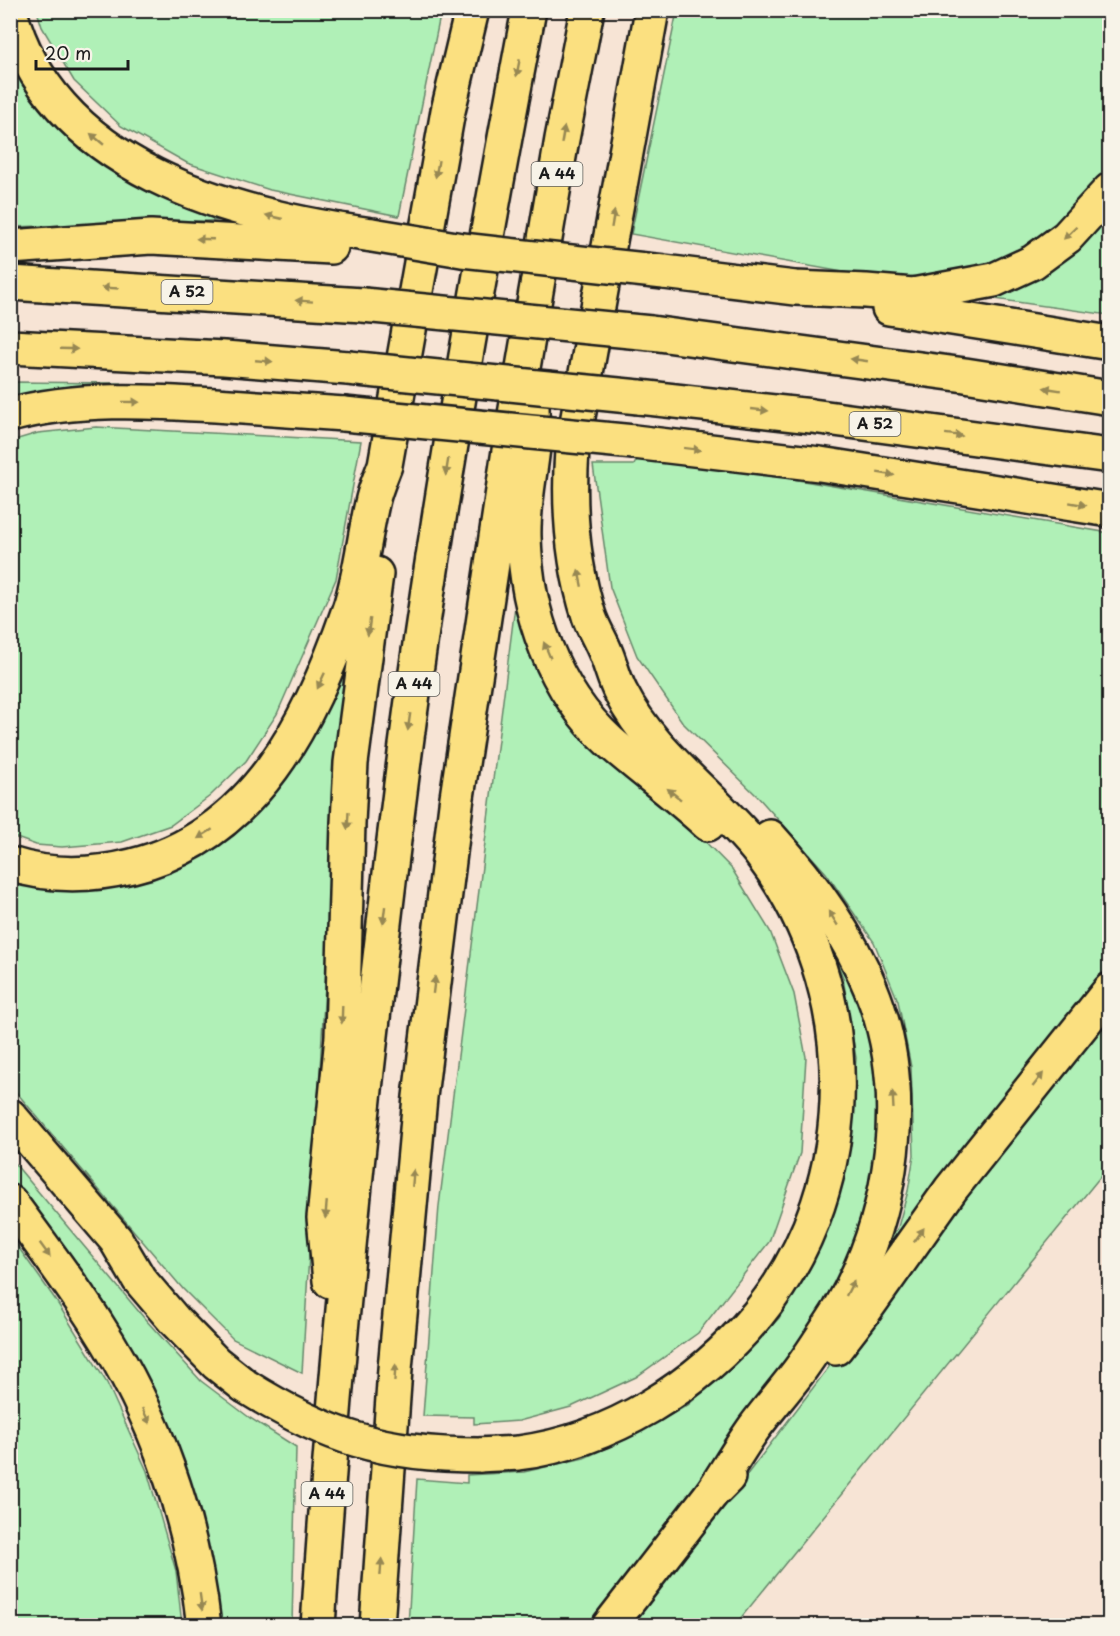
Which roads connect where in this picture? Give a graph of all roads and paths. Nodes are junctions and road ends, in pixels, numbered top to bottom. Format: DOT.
graph roads {
  1 [pos="458,10"];
  2 [pos="472,10"];
  3 [pos="529,10"];
  4 [pos="587,10"];
  5 [pos="652,10"];
  6 [pos="673,10"];
  7 [pos="10,12"];
  8 [pos="643,59"];
  9 [pos="448,111"];
  10 [pos="1110,190"];
  11 [pos="370,242"];
  12 [pos="10,247"];
  13 [pos="10,283"];
  14 [pos="795,288"];
  15 [pos="529,338"];
  16 [pos="1110,343"];
  17 [pos="10,347"];
  18 [pos="1110,398"];
  19 [pos="10,415"];
  20 [pos="1110,456"];
  21 [pos="385,465"];
  22 [pos="1110,510"];
  23 [pos="606,652"];
  24 [pos="10,864"];
  25 [pos="1110,990"];
  26 [pos="10,1116"];
  27 [pos="10,1202"];
  28 [pos="337,1363"];
  29 [pos="480,1446"];
  30 [pos="712,1493"];
  31 [pos="204,1626"];
  32 [pos="318,1626"];
  33 [pos="377,1626"];
  34 [pos="609,1626"];
  1 -- 9 [label="highway"];
  2 -- 9 [label="highway"];
  3 -- 28 [label="highway, A 44, one-way"];
  15 -- 4 [label="highway, A 44, one-way"];
  5 -- 8 [label="highway"];
  6 -- 8 [label="highway"];
  11 -- 7 [label="highway, one-way"];
  23 -- 8 [label="highway, one-way"];
  9 -- 21 [label="highway, one-way"];
  10 -- 14 [label="highway, one-way"];
  11 -- 12 [label="highway, one-way"];
  11 -- 14 [label="highway, bridge"];
  18 -- 13 [label="highway, A 52, one-way, bridge"];
  14 -- 16 [label="highway"];
  29 -- 15 [label="highway, one-way"];
  33 -- 15 [label="highway, A 44, one-way"];
  17 -- 20 [label="highway, A 52, one-way, bridge"];
  19 -- 22 [label="highway, one-way, bridge"];
  21 -- 24 [label="highway, one-way"];
  21 -- 28 [label="highway, one-way"];
  23 -- 29 [label="highway"];
  30 -- 23 [label="highway, one-way"];
  30 -- 25 [label="highway, one-way"];
  26 -- 29 [label="highway"];
  27 -- 31 [label="highway, one-way"];
  28 -- 32 [label="highway, A 44"];
  30 -- 34 [label="highway"];
}
